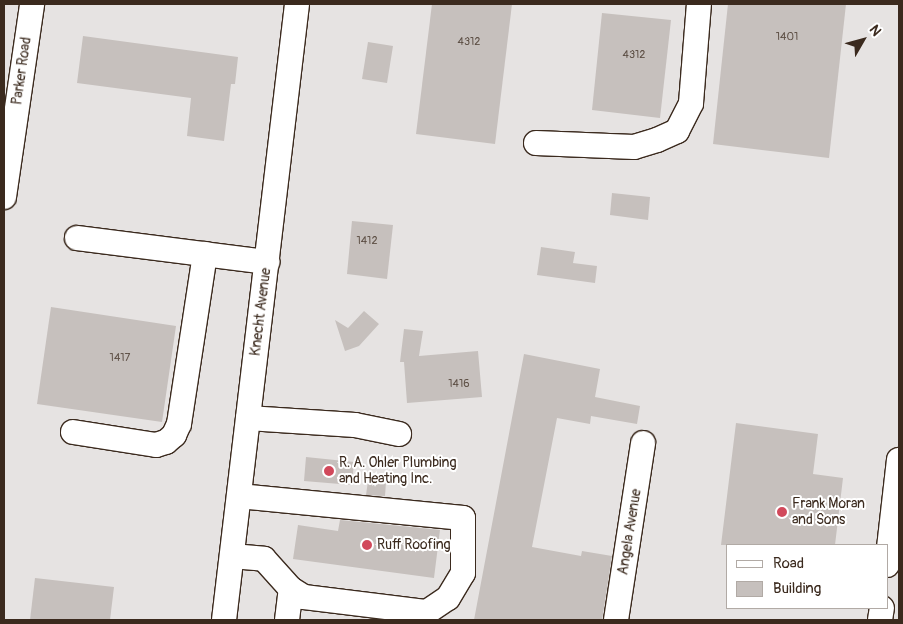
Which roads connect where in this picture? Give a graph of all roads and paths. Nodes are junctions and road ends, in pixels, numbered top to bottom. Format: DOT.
graph roads {
  1 [pos="32,4"];
  2 [pos="297,4"];
  3 [pos="699,4"];
  4 [pos="14,58"];
  5 [pos="536,143"];
  6 [pos="4,197"];
  7 [pos="77,238"];
  8 [pos="205,254"];
  9 [pos="267,262"];
  10 [pos="248,418"];
  11 [pos="73,432"];
  12 [pos="399,434"];
  13 [pos="643,443"];
  14 [pos="899,460"];
  15 [pos="239,496"];
  16 [pos="896,518"];
  17 [pos="232,556"];
  18 [pos="888,560"];
  19 [pos="291,589"];
  20 [pos="224,620"];
  21 [pos="287,620"];
  22 [pos="616,620"];
  1 -- 4 [label="street, Parker Road"];
  2 -- 9 [label="street, Knecht Avenue"];
  3 -- 5 [label="street"];
  4 -- 6 [label="street, Parker Road"];
  7 -- 8 [label="street"];
  8 -- 9 [label="street"];
  8 -- 11 [label="street"];
  9 -- 10 [label="street, Knecht Avenue"];
  10 -- 12 [label="street"];
  10 -- 15 [label="street, Knecht Avenue"];
  13 -- 22 [label="street, Angela Avenue"];
  14 -- 16 [label="street"];
  15 -- 17 [label="street, Knecht Avenue"];
  15 -- 19 [label="street"];
  16 -- 18 [label="street"];
  17 -- 19 [label="street"];
  17 -- 20 [label="street, Knecht Avenue"];
  19 -- 21 [label="street"];
}
